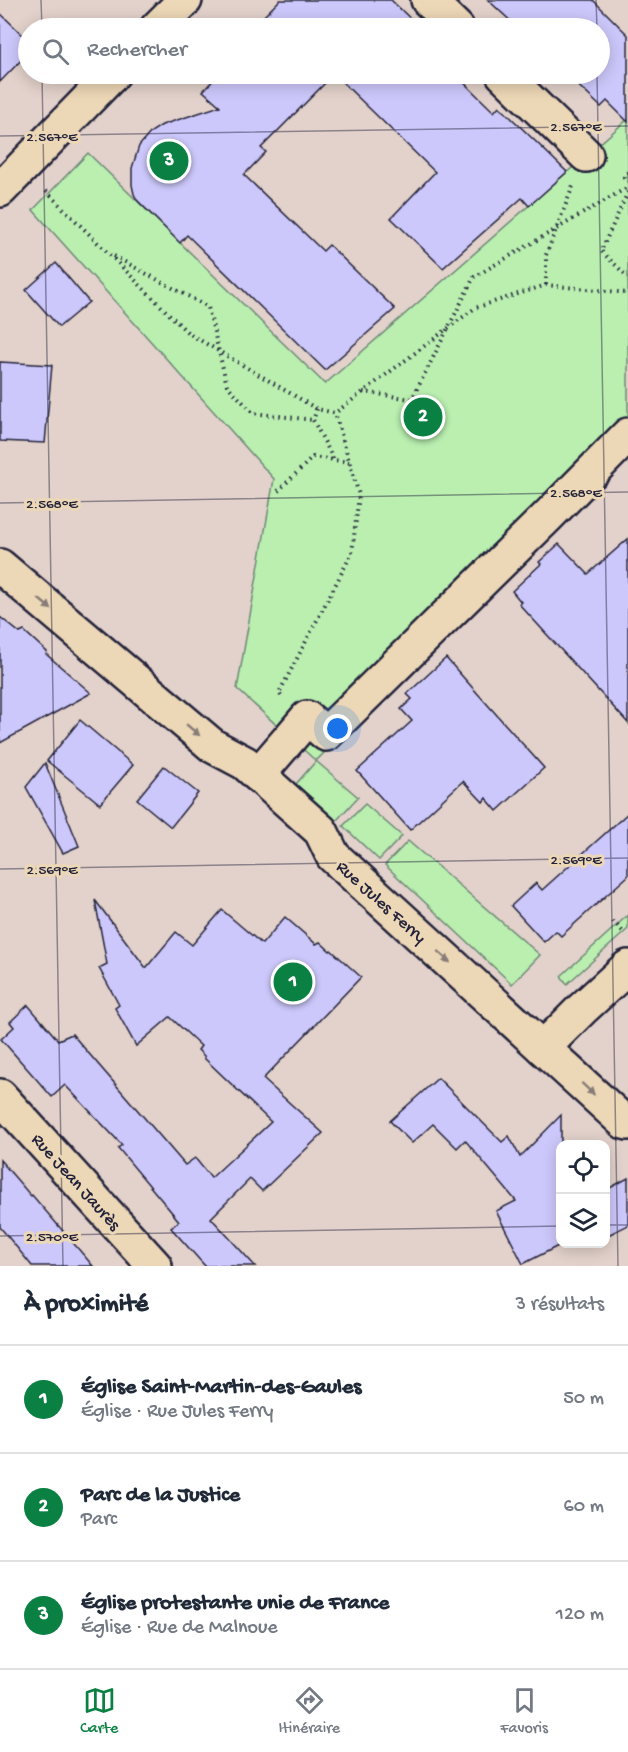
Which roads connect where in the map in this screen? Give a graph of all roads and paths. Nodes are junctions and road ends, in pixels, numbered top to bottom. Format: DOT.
graph roads {
  1 [pos="185,0"];
  2 [pos="428,0"];
  3 [pos="167,18"];
  4 [pos="447,18"];
  5 [pos="104,84"];
  6 [pos="513,84"];
  7 [pos="586,155"];
  8 [pos="628,172"];
  9 [pos="11,179"];
  10 [pos="628,181"];
  11 [pos="628,187"];
  12 [pos="628,192"];
  13 [pos="556,229"];
  14 [pos="108,253"];
  15 [pos="628,277"];
  16 [pos="546,285"];
  17 [pos="628,293"];
  18 [pos="449,328"];
  19 [pos="218,350"];
  20 [pos="363,393"];
  21 [pos="317,409"];
  22 [pos="335,413"];
  23 [pos="313,420"];
  24 [pos="628,435"];
  25 [pos="334,460"];
  26 [pos="350,462"];
  27 [pos="278,491"];
  28 [pos="0,566"];
  29 [pos="307,718"];
  30 [pos="258,775"];
  31 [pos="613,921"];
  32 [pos="625,934"];
  33 [pos="628,967"];
  34 [pos="543,1048"];
  35 [pos="0,1096"];
  36 [pos="628,1123"];
  37 [pos="155,1266"];
  1 -- 3 [label="street"];
  2 -- 4 [label="street"];
  5 -- 9 [label="street"];
  6 -- 7 [label="street"];
  7 -- 13 [label="path"];
  8 -- 10 [label="path"];
  9 -- 14 [label="path"];
  11 -- 13 [label="path"];
  12 -- 15 [label="path"];
  13 -- 16 [label="path"];
  13 -- 18 [label="path"];
  14 -- 19 [label="path"];
  14 -- 19 [label="path"];
  16 -- 17 [label="path"];
  16 -- 18 [label="path"];
  18 -- 20 [label="path"];
  18 -- 20 [label="path"];
  19 -- 21 [label="path"];
  19 -- 23 [label="path"];
  20 -- 22 [label="path"];
  21 -- 22 [label="path"];
  21 -- 23 [label="path"];
  22 -- 26 [label="path"];
  23 -- 25 [label="path"];
  24 -- 29 [label="street"];
  25 -- 26 [label="path"];
  25 -- 27 [label="path"];
  26 -- 29 [label="path"];
  28 -- 30 [label="street, Rue Jules Ferry, one-way"];
  29 -- 30 [label="street"];
  30 -- 34 [label="street, Rue Jules Ferry, one-way"];
  31 -- 32 [label="path"];
  33 -- 34 [label="street"];
  34 -- 36 [label="street, Rue Jules Ferry, one-way"];
  35 -- 37 [label="street, Rue Jean Jaurès"];
}
